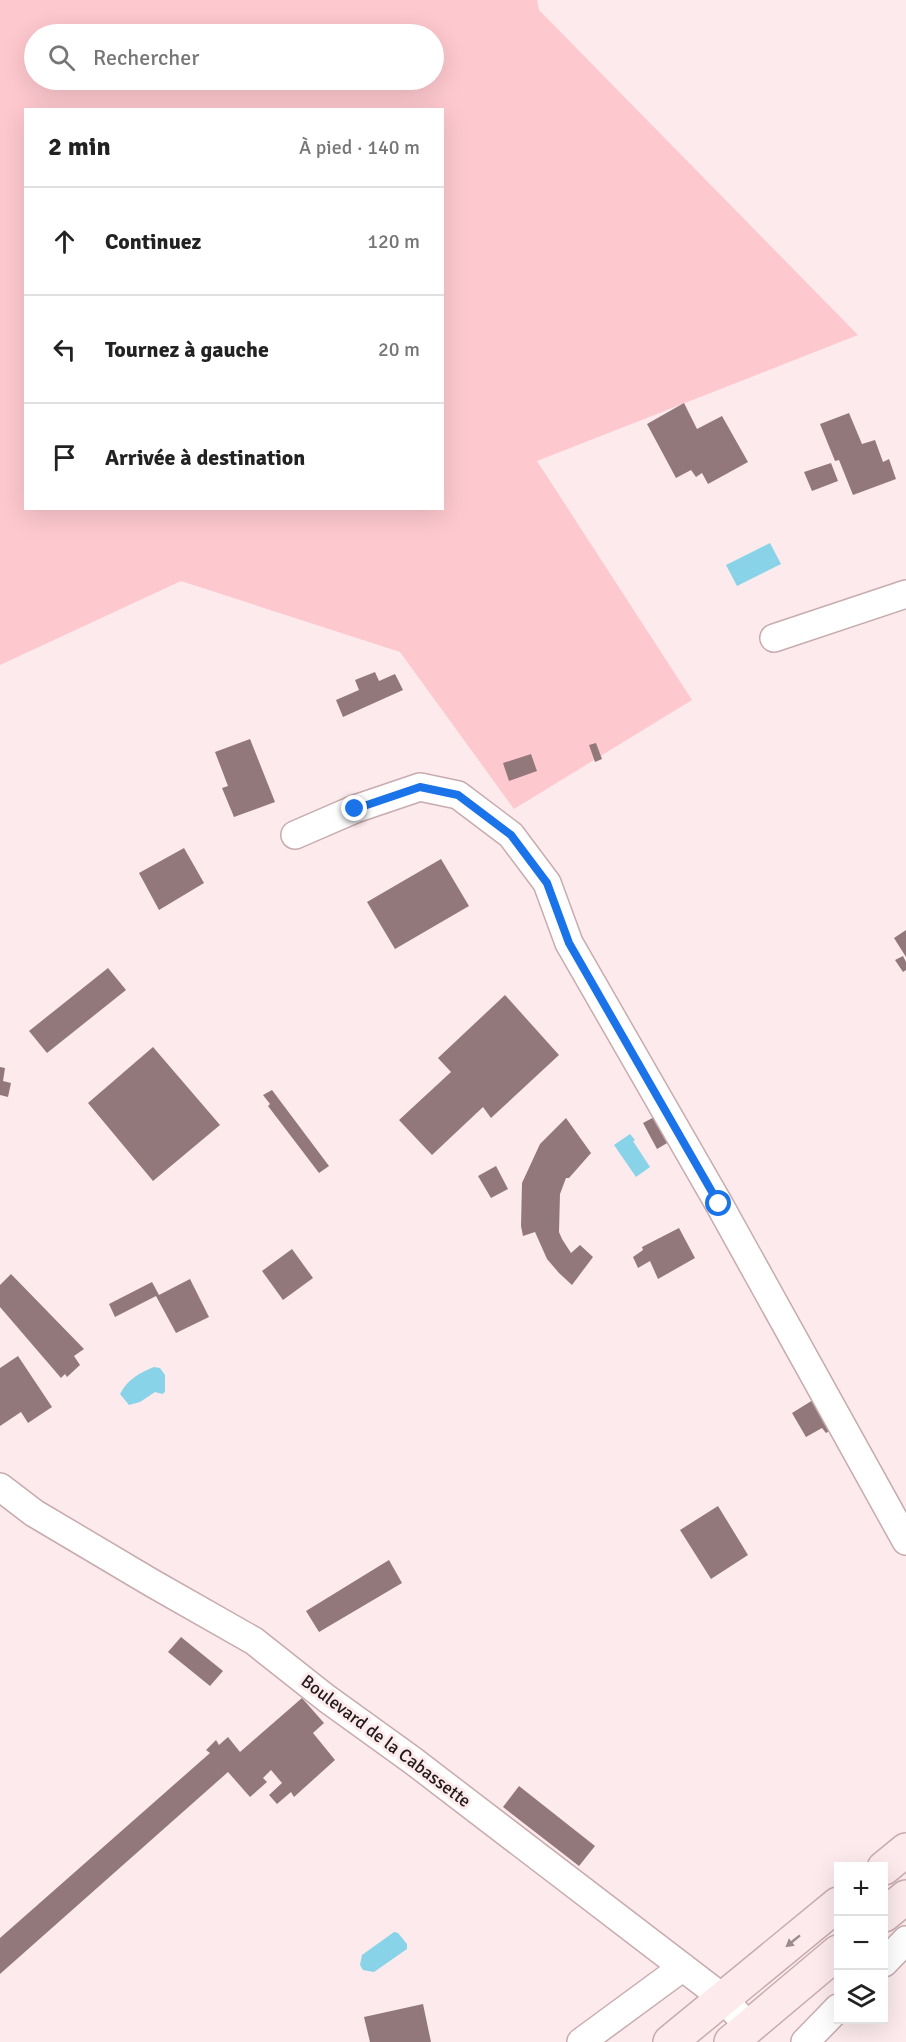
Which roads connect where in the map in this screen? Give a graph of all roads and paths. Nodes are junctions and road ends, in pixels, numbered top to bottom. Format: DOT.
graph roads {
  1 [pos="906,594"];
  2 [pos="774,638"];
  3 [pos="295,835"];
  4 [pos="0,1487"];
  5 [pos="906,1541"];
  6 [pos="906,1850"];
  7 [pos="888,1865"];
  8 [pos="906,1897"];
  9 [pos="834,1907"];
  10 [pos="888,1913"];
  11 [pos="906,1940"];
  12 [pos="834,1955"];
  13 [pos="888,1959"];
  14 [pos="683,1967"];
  15 [pos="723,1998"];
  16 [pos="834,2012"];
  17 [pos="740,2034"];
  18 [pos="580,2042"];
  19 [pos="670,2042"];
  20 [pos="805,2042"];
  1 -- 2 [label="street"];
  3 -- 5 [label="street"];
  4 -- 14 [label="street, Boulevard de la Cabassette"];
  6 -- 7 [label="main road"];
  8 -- 10 [label="main road"];
  9 -- 15 [label="main road, one-way"];
  11 -- 13 [label="street"];
  12 -- 17 [label="main road"];
  14 -- 15 [label="street, Boulevard de la Cabassette"];
  14 -- 18 [label="street"];
  15 -- 17 [label="street, Boulevard de la Cabassette"];
  15 -- 19 [label="main road"];
  16 -- 20 [label="street"];
}
